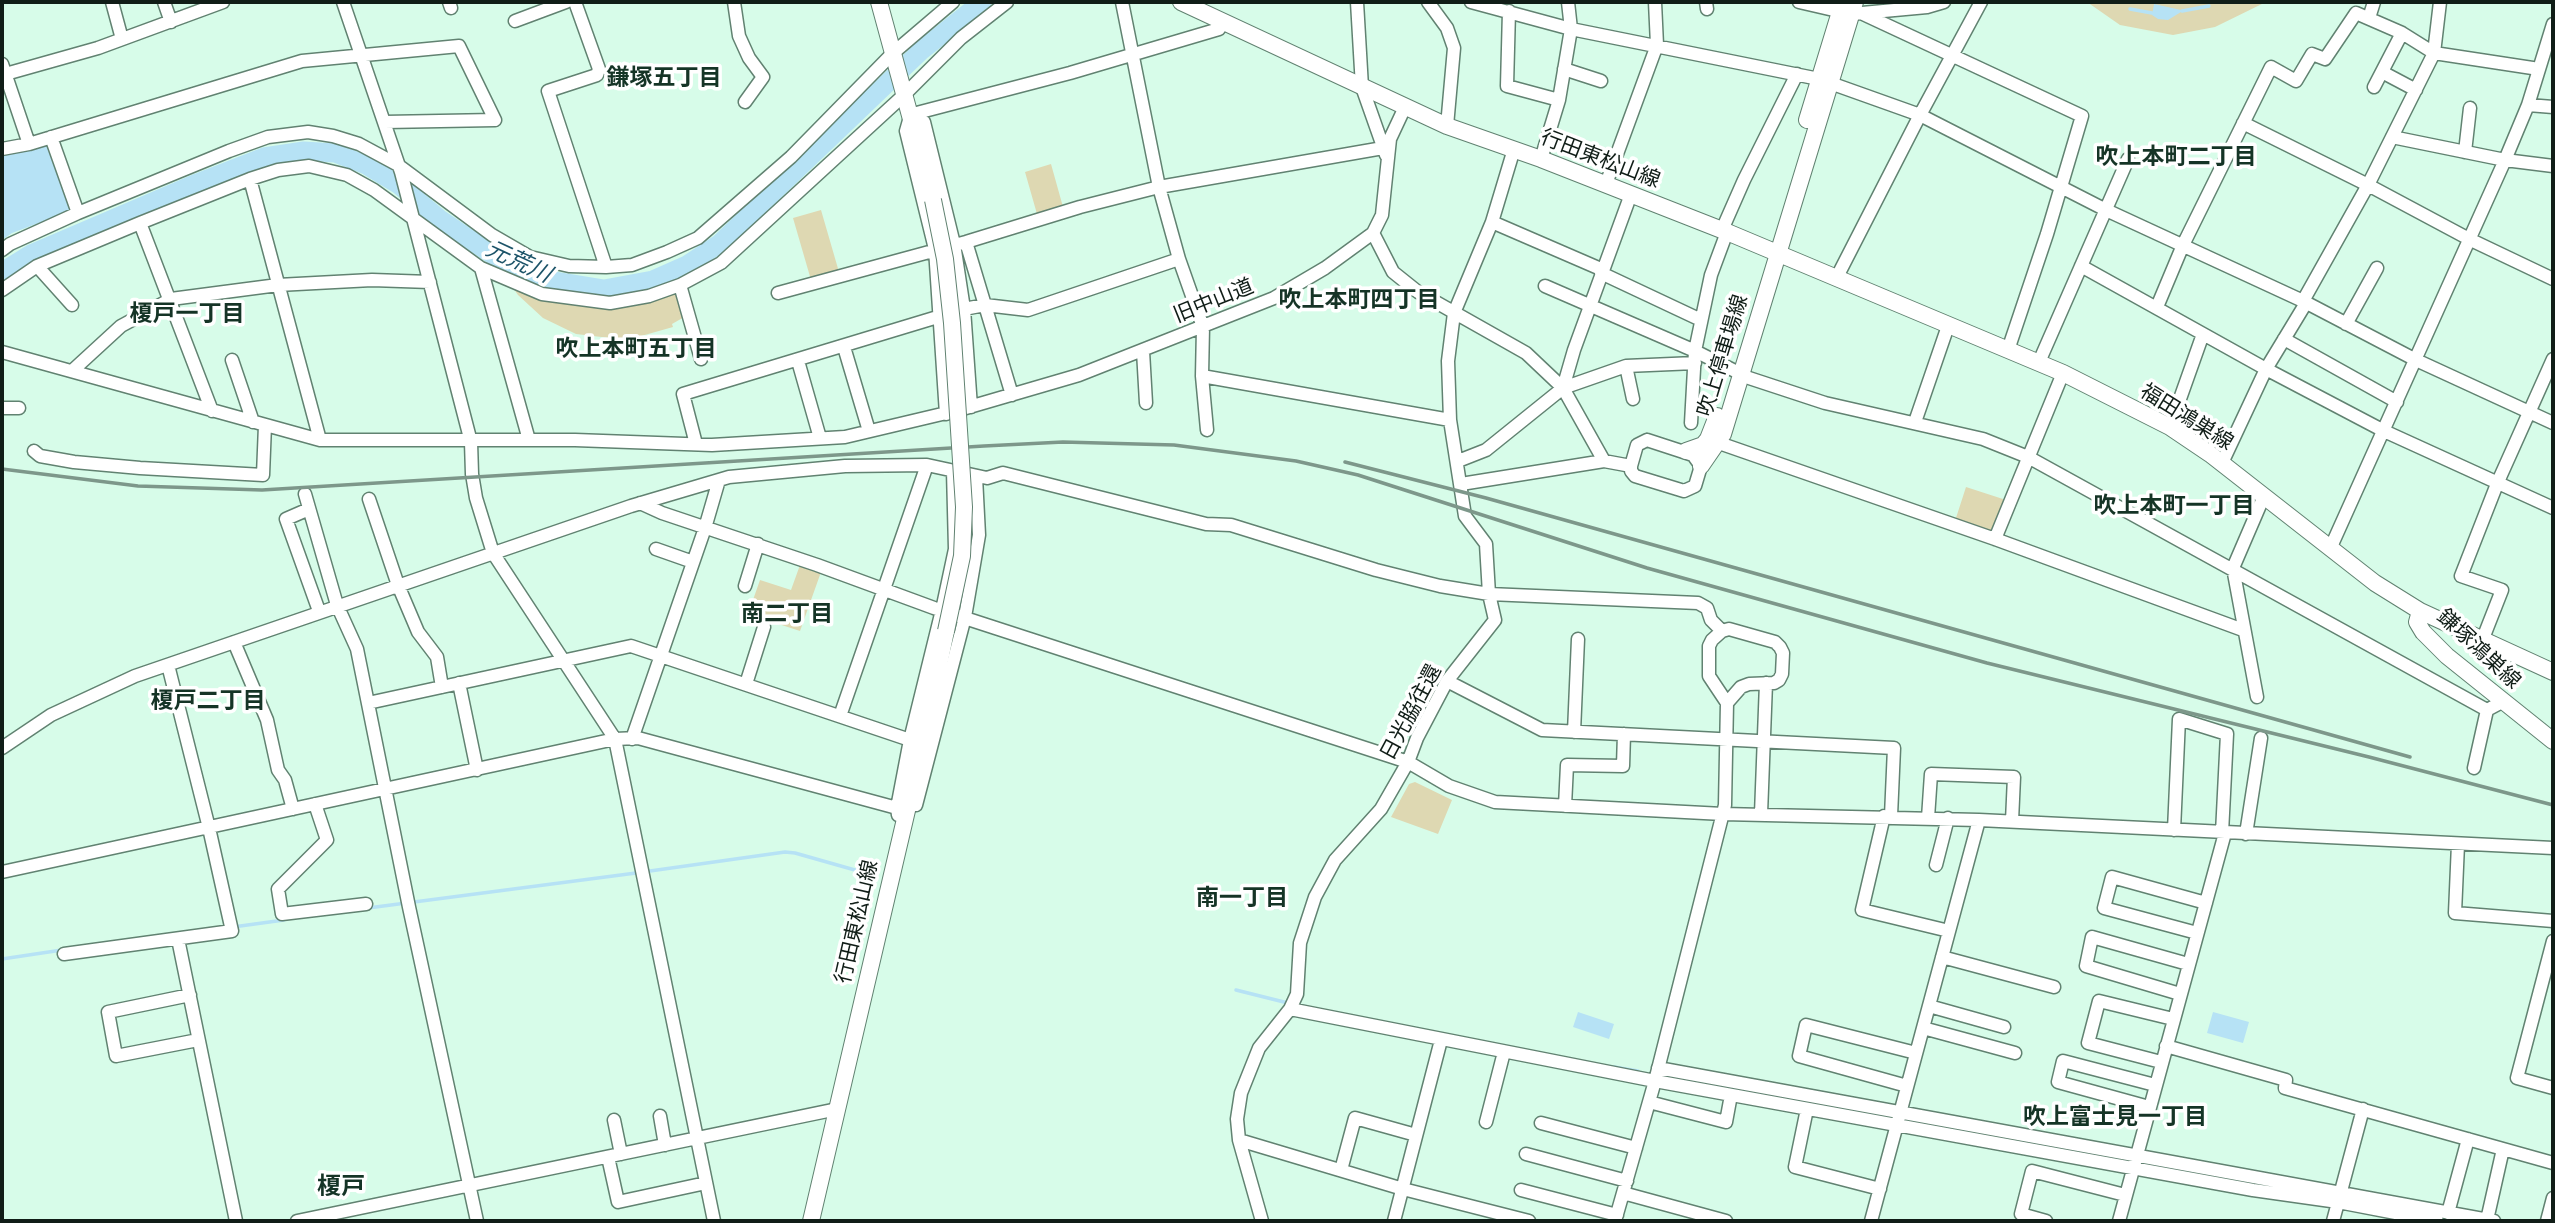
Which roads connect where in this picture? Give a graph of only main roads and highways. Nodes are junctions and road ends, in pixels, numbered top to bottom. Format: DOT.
graph roads {
  1 [pos="879,2"];
  2 [pos="1181,2"];
  3 [pos="1849,8"];
  4 [pos="1773,251"];
  5 [pos="1736,372"];
  6 [pos="1686,451"];
  7 [pos="1701,466"];
  8 [pos="2420,611"];
  9 [pos="2553,672"];
  10 [pos="2553,741"];
  11 [pos="811,1221"];
  1 -- 11 [label="main road, 行田東松山線, bridge"];
  2 -- 4 [label="main road, 行田東松山線"];
  3 -- 4 [label="main road"];
  4 -- 5 [label="main road, 吹上停車場線"];
  4 -- 8 [label="main road, 福田鴻巣線"];
  5 -- 6 [label="main road, 吹上停車場線"];
  5 -- 7 [label="main road, 吹上停車場線"];
  8 -- 9 [label="main road, 福田鴻巣線"];
  8 -- 10 [label="main road, 鎌塚鴻巣線"];
}
